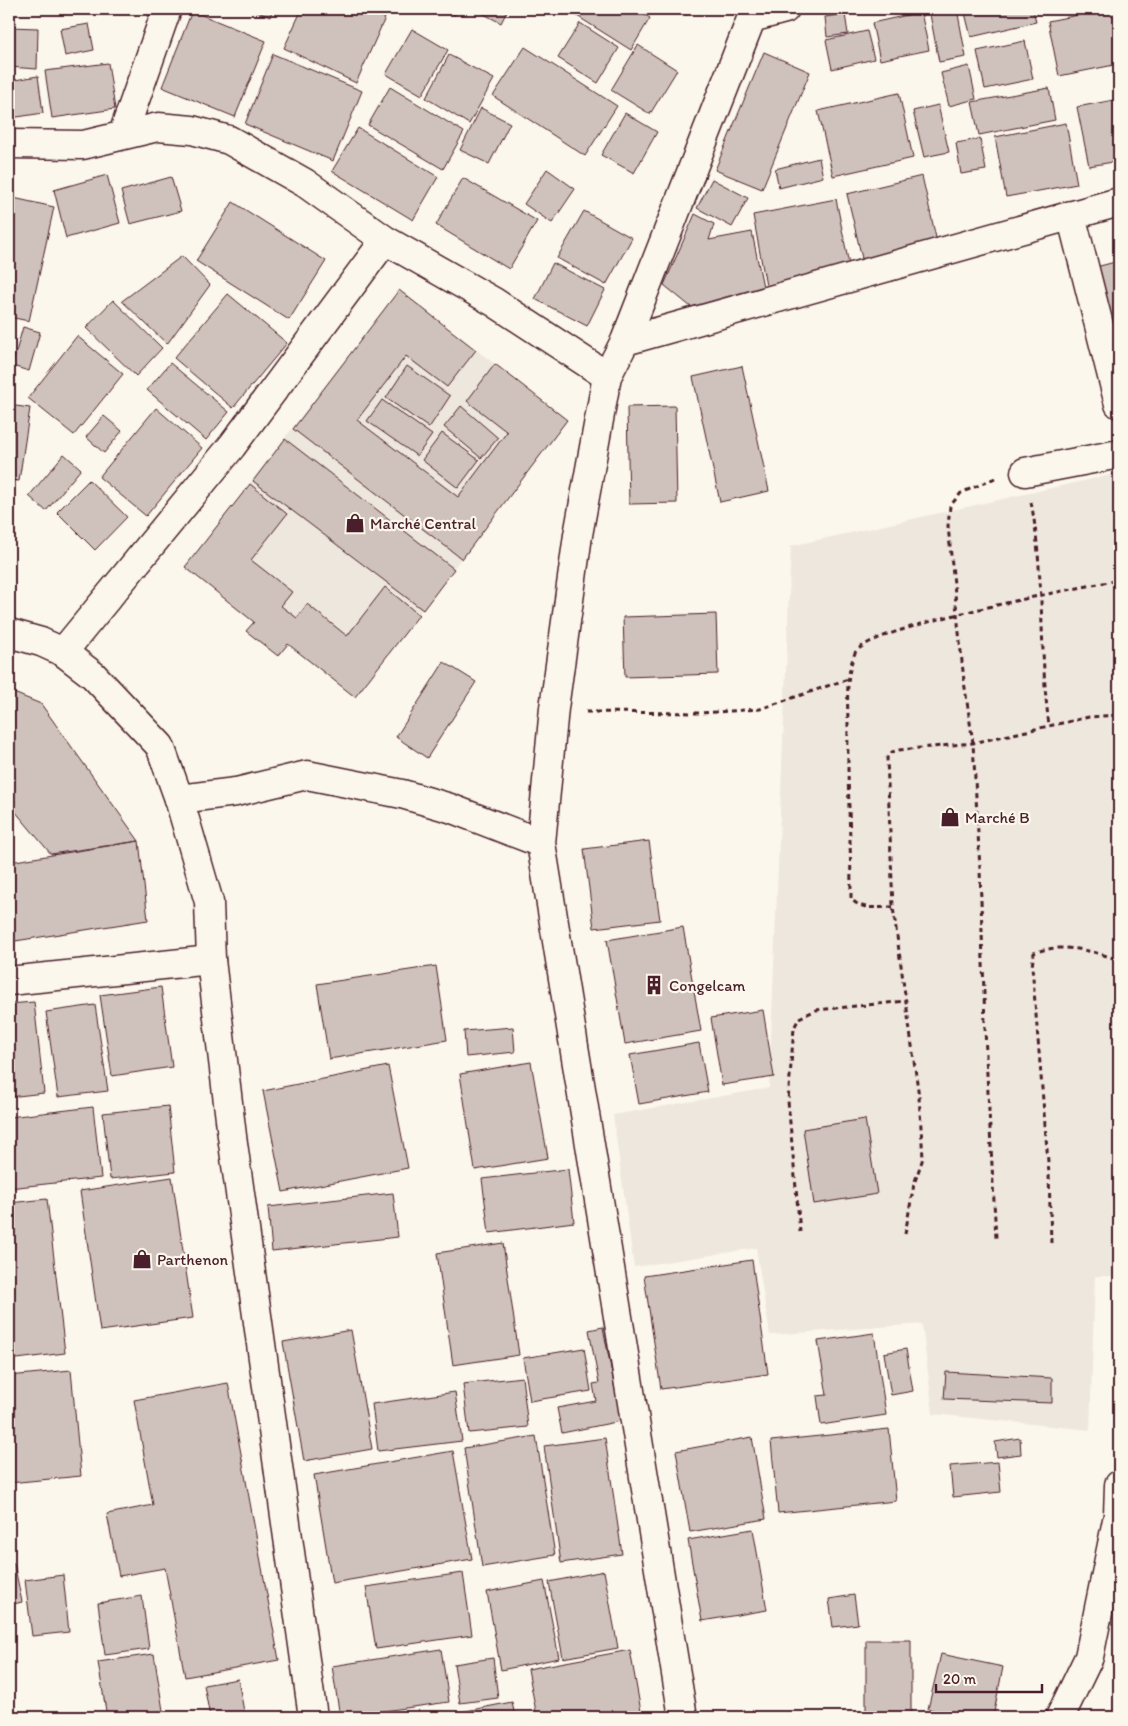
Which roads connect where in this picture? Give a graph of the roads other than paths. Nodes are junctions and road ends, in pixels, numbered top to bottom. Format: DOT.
graph roads {
  1 [pos="167,9"];
  2 [pos="785,9"];
  3 [pos="753,13"];
  4 [pos="123,134"];
  5 [pos="9,144"];
  6 [pos="1119,202"];
  7 [pos="1071,215"];
  8 [pos="385,240"];
  9 [pos="625,341"];
  10 [pos="607,376"];
  11 [pos="1119,404"];
  12 [pos="1119,454"];
  13 [pos="1025,472"];
  14 [pos="9,633"];
  15 [pos="63,652"];
  16 [pos="180,800"];
  17 [pos="542,843"];
  18 [pos="211,960"];
  19 [pos="9,980"];
  20 [pos="1119,1485"];
  21 [pos="313,1717"];
  22 [pos="683,1717"];
  23 [pos="1060,1717"];
  1 -- 4 [label="street"];
  2 -- 3 [label="street"];
  3 -- 9 [label="street"];
  4 -- 5 [label="street"];
  4 -- 8 [label="street"];
  6 -- 7 [label="street"];
  7 -- 9 [label="street"];
  7 -- 11 [label="street"];
  8 -- 10 [label="street"];
  8 -- 15 [label="street"];
  9 -- 10 [label="street"];
  10 -- 17 [label="street"];
  12 -- 13 [label="street"];
  14 -- 15 [label="street"];
  15 -- 16 [label="street"];
  16 -- 17 [label="street"];
  16 -- 18 [label="street"];
  17 -- 22 [label="street"];
  18 -- 19 [label="street"];
  18 -- 21 [label="street"];
  20 -- 23 [label="street"];
}
